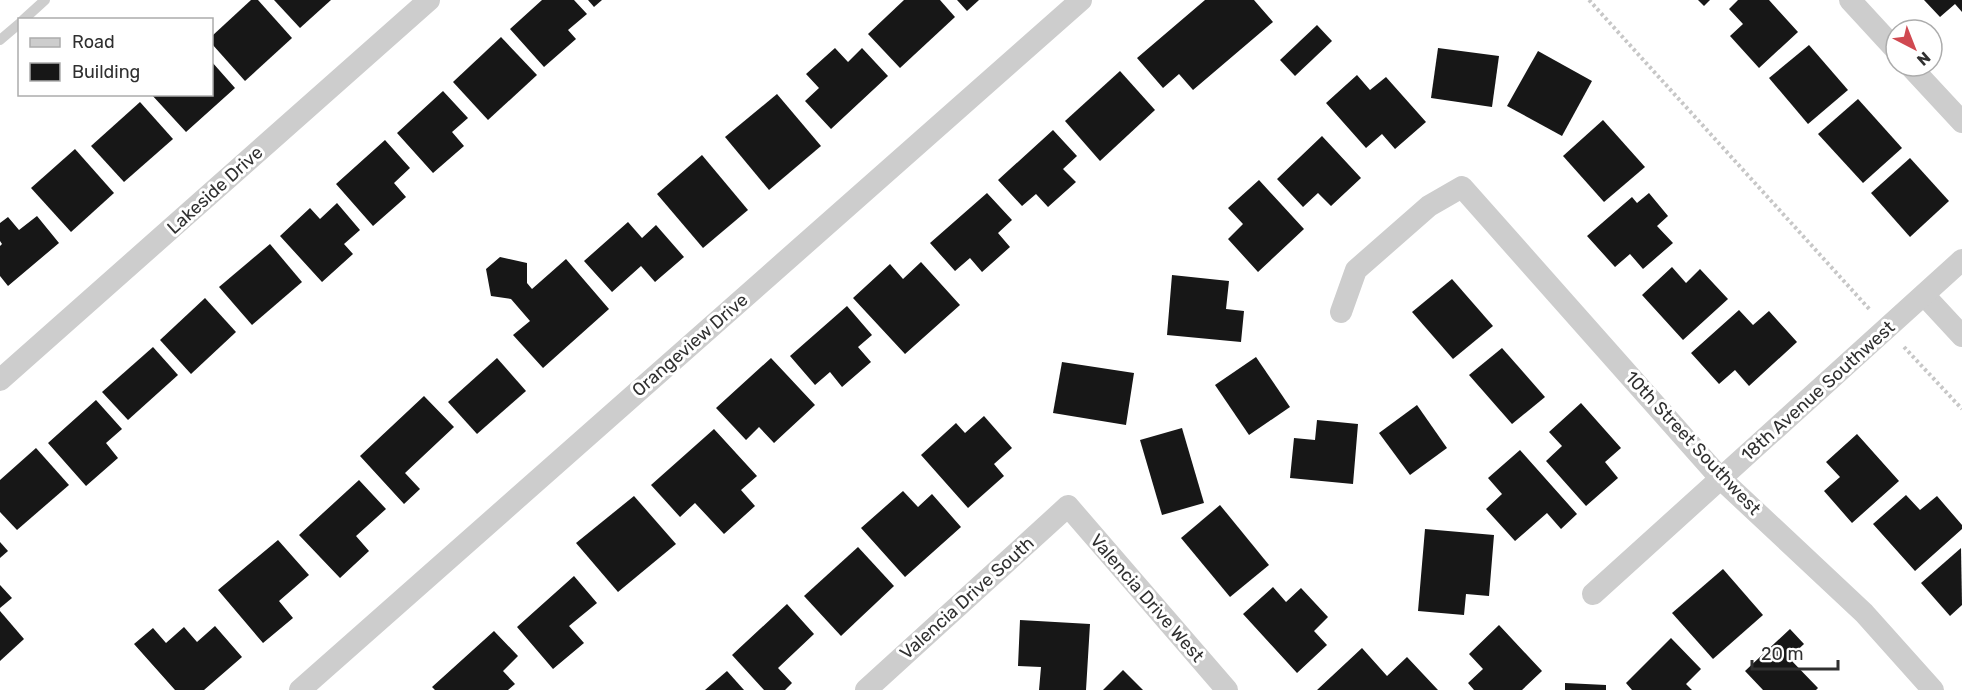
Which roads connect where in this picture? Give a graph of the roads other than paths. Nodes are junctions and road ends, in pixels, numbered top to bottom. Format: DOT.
graph roads {
  1 [pos="45,0"];
  2 [pos="429,0"];
  3 [pos="1081,0"];
  4 [pos="1850,0"];
  5 [pos="25,18"];
  6 [pos="18,25"];
  7 [pos="1884,37"];
  8 [pos="0,40"];
  9 [pos="1921,78"];
  10 [pos="1962,122"];
  11 [pos="1962,260"];
  12 [pos="1924,295"];
  13 [pos="1341,312"];
  14 [pos="1962,336"];
  15 [pos="0,380"];
  16 [pos="1721,479"];
  17 [pos="1068,506"];
  18 [pos="1593,594"];
  19 [pos="300,690"];
  20 [pos="866,690"];
  21 [pos="1227,690"];
  22 [pos="1933,690"];
  1 -- 5 [label="lane"];
  2 -- 15 [label="street, Lakeside Drive"];
  3 -- 19 [label="street, Orangeview Drive"];
  4 -- 7 [label="street"];
  6 -- 8 [label="lane"];
  9 -- 10 [label="street"];
  11 -- 12 [label="street, 18th Avenue Southwest"];
  12 -- 14 [label="street"];
  12 -- 16 [label="street, 18th Avenue Southwest"];
  13 -- 16 [label="street, 10th Street Southwest"];
  16 -- 18 [label="street, 18th Avenue Southwest"];
  16 -- 22 [label="street, 10th Street Southwest"];
  17 -- 20 [label="street, Valencia Drive South"];
  17 -- 21 [label="street, Valencia Drive West"];
}
